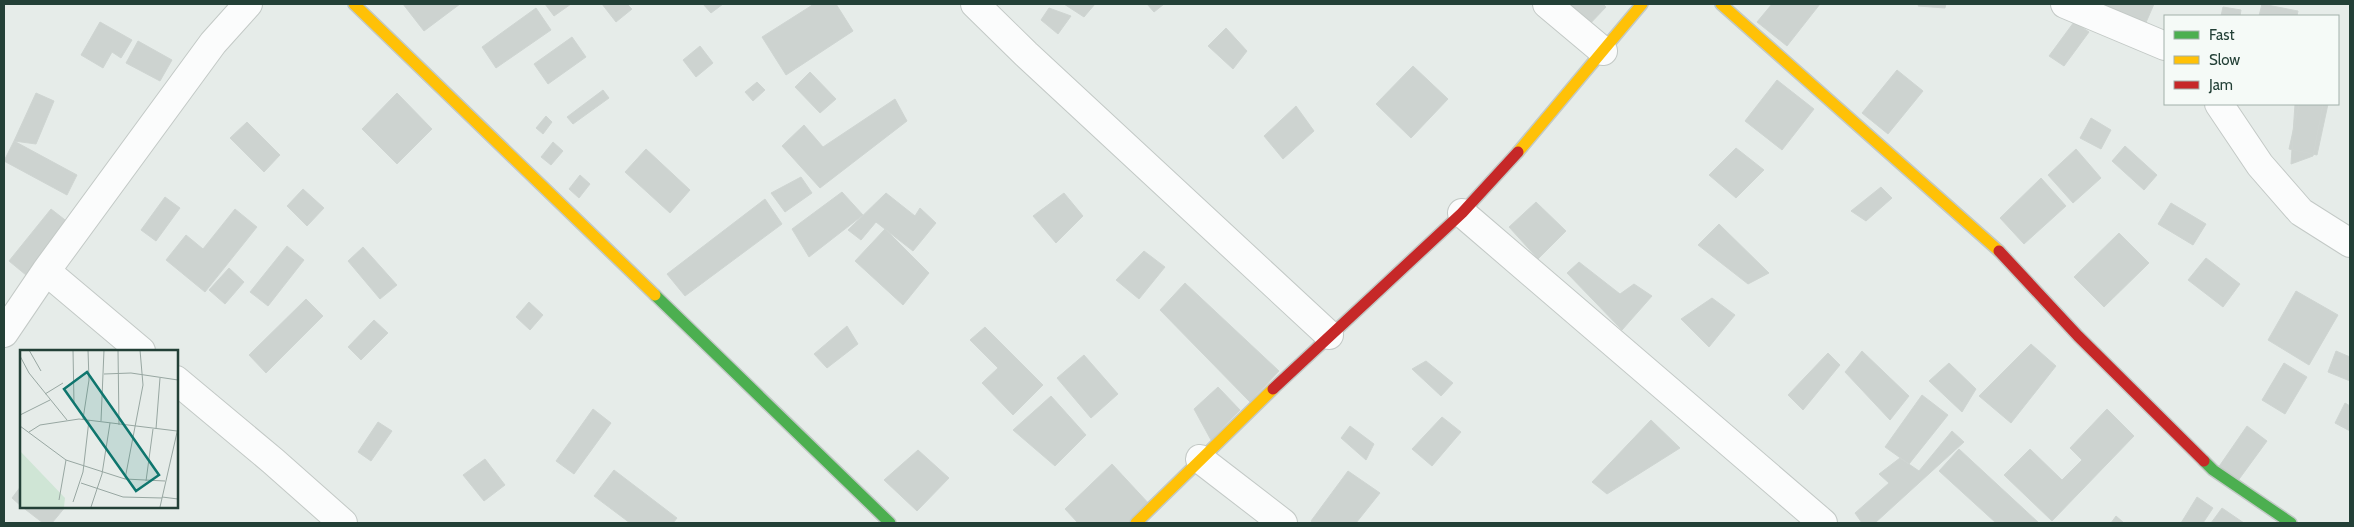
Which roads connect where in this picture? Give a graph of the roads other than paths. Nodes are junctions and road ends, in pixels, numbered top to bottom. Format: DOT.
graph roads {
  1 [pos="248,4"];
  2 [pos="354,4"];
  3 [pos="975,4"];
  4 [pos="1547,4"];
  5 [pos="1642,4"];
  6 [pos="1720,4"];
  7 [pos="2066,4"];
  8 [pos="2164,46"];
  9 [pos="1603,51"];
  10 [pos="2220,105"];
  11 [pos="1462,213"];
  12 [pos="2350,243"];
  13 [pos="46,271"];
  14 [pos="4,333"];
  15 [pos="1329,335"];
  16 [pos="140,350"];
  17 [pos="178,382"];
  18 [pos="1200,459"];
  19 [pos="343,523"];
  20 [pos="890,523"];
  21 [pos="1136,523"];
  22 [pos="1283,523"];
  23 [pos="1823,523"];
  24 [pos="2291,523"];
  1 -- 13 [label="street"];
  2 -- 20 [label="street"];
  3 -- 15 [label="street"];
  4 -- 9 [label="street"];
  5 -- 9 [label="street"];
  6 -- 24 [label="street"];
  7 -- 8 [label="street"];
  9 -- 11 [label="street"];
  10 -- 12 [label="street"];
  11 -- 15 [label="street"];
  11 -- 23 [label="street"];
  13 -- 14 [label="street"];
  13 -- 16 [label="street"];
  15 -- 18 [label="street"];
  17 -- 19 [label="street"];
  18 -- 21 [label="street"];
  18 -- 22 [label="street"];
}
